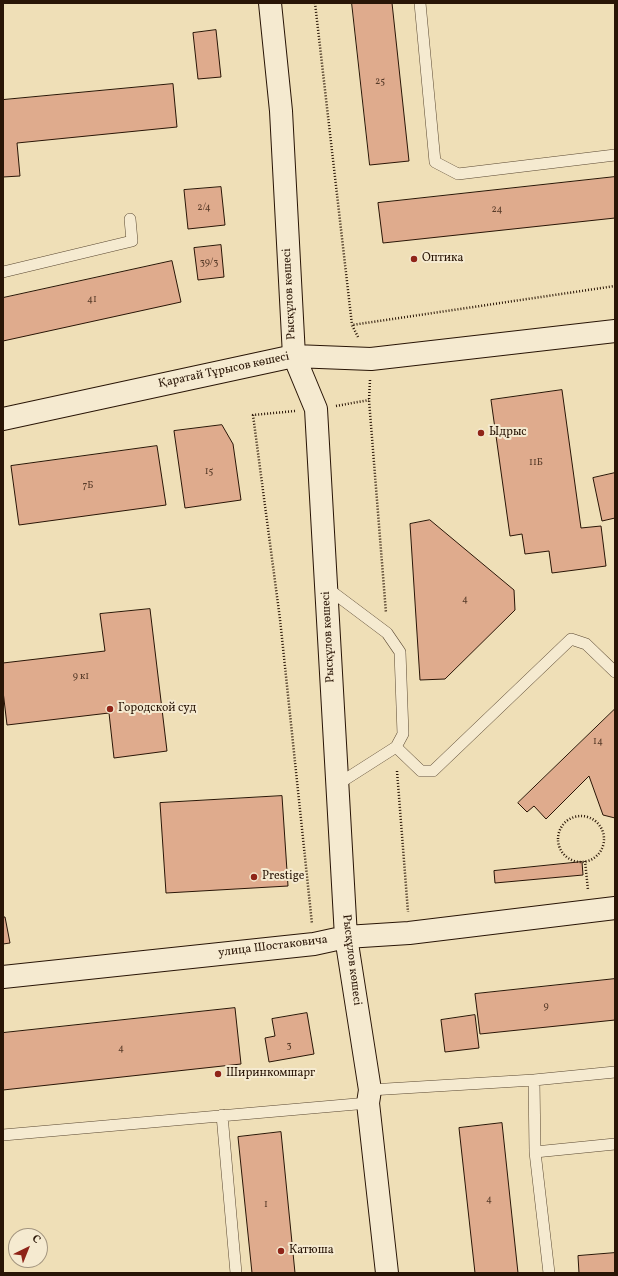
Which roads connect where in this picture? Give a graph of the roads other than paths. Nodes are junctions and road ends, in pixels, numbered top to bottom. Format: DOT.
graph roads {
  1 [pos="270,3"];
  2 [pos="420,3"];
  3 [pos="615,155"];
  4 [pos="130,219"];
  5 [pos="3,272"];
  6 [pos="615,331"];
  7 [pos="294,356"];
  8 [pos="3,419"];
  9 [pos="326,588"];
  10 [pos="615,672"];
  11 [pos="396,747"];
  12 [pos="338,784"];
  13 [pos="615,908"];
  14 [pos="346,937"];
  15 [pos="3,977"];
  16 [pos="615,1072"];
  17 [pos="534,1080"];
  18 [pos="369,1097"];
  19 [pos="222,1115"];
  20 [pos="3,1135"];
  21 [pos="615,1144"];
  22 [pos="535,1152"];
  23 [pos="236,1273"];
  24 [pos="387,1273"];
  25 [pos="549,1273"];
  1 -- 7 [label="street, Рысқұлов көшесі"];
  2 -- 3 [label="lane"];
  4 -- 5 [label="lane"];
  6 -- 7 [label="street, Қаратай Тұрысов көшесі"];
  7 -- 8 [label="street, Қаратай Тұрысов көшесі"];
  7 -- 9 [label="street, Рысқұлов көшесі"];
  9 -- 11 [label="lane"];
  9 -- 12 [label="street, Рысқұлов көшесі"];
  10 -- 11 [label="lane"];
  11 -- 12 [label="lane"];
  12 -- 14 [label="street, Рысқұлов көшесі"];
  13 -- 14 [label="street, улица Шостаковича"];
  14 -- 15 [label="street, улица Шостаковича"];
  14 -- 18 [label="street, Рысқұлов көшесі"];
  16 -- 17 [label="lane"];
  17 -- 18 [label="lane"];
  17 -- 22 [label="lane"];
  18 -- 19 [label="lane"];
  18 -- 24 [label="street, Рысқұлов көшесі"];
  19 -- 20 [label="lane"];
  19 -- 23 [label="lane"];
  21 -- 22 [label="lane"];
  22 -- 25 [label="lane"];
}
